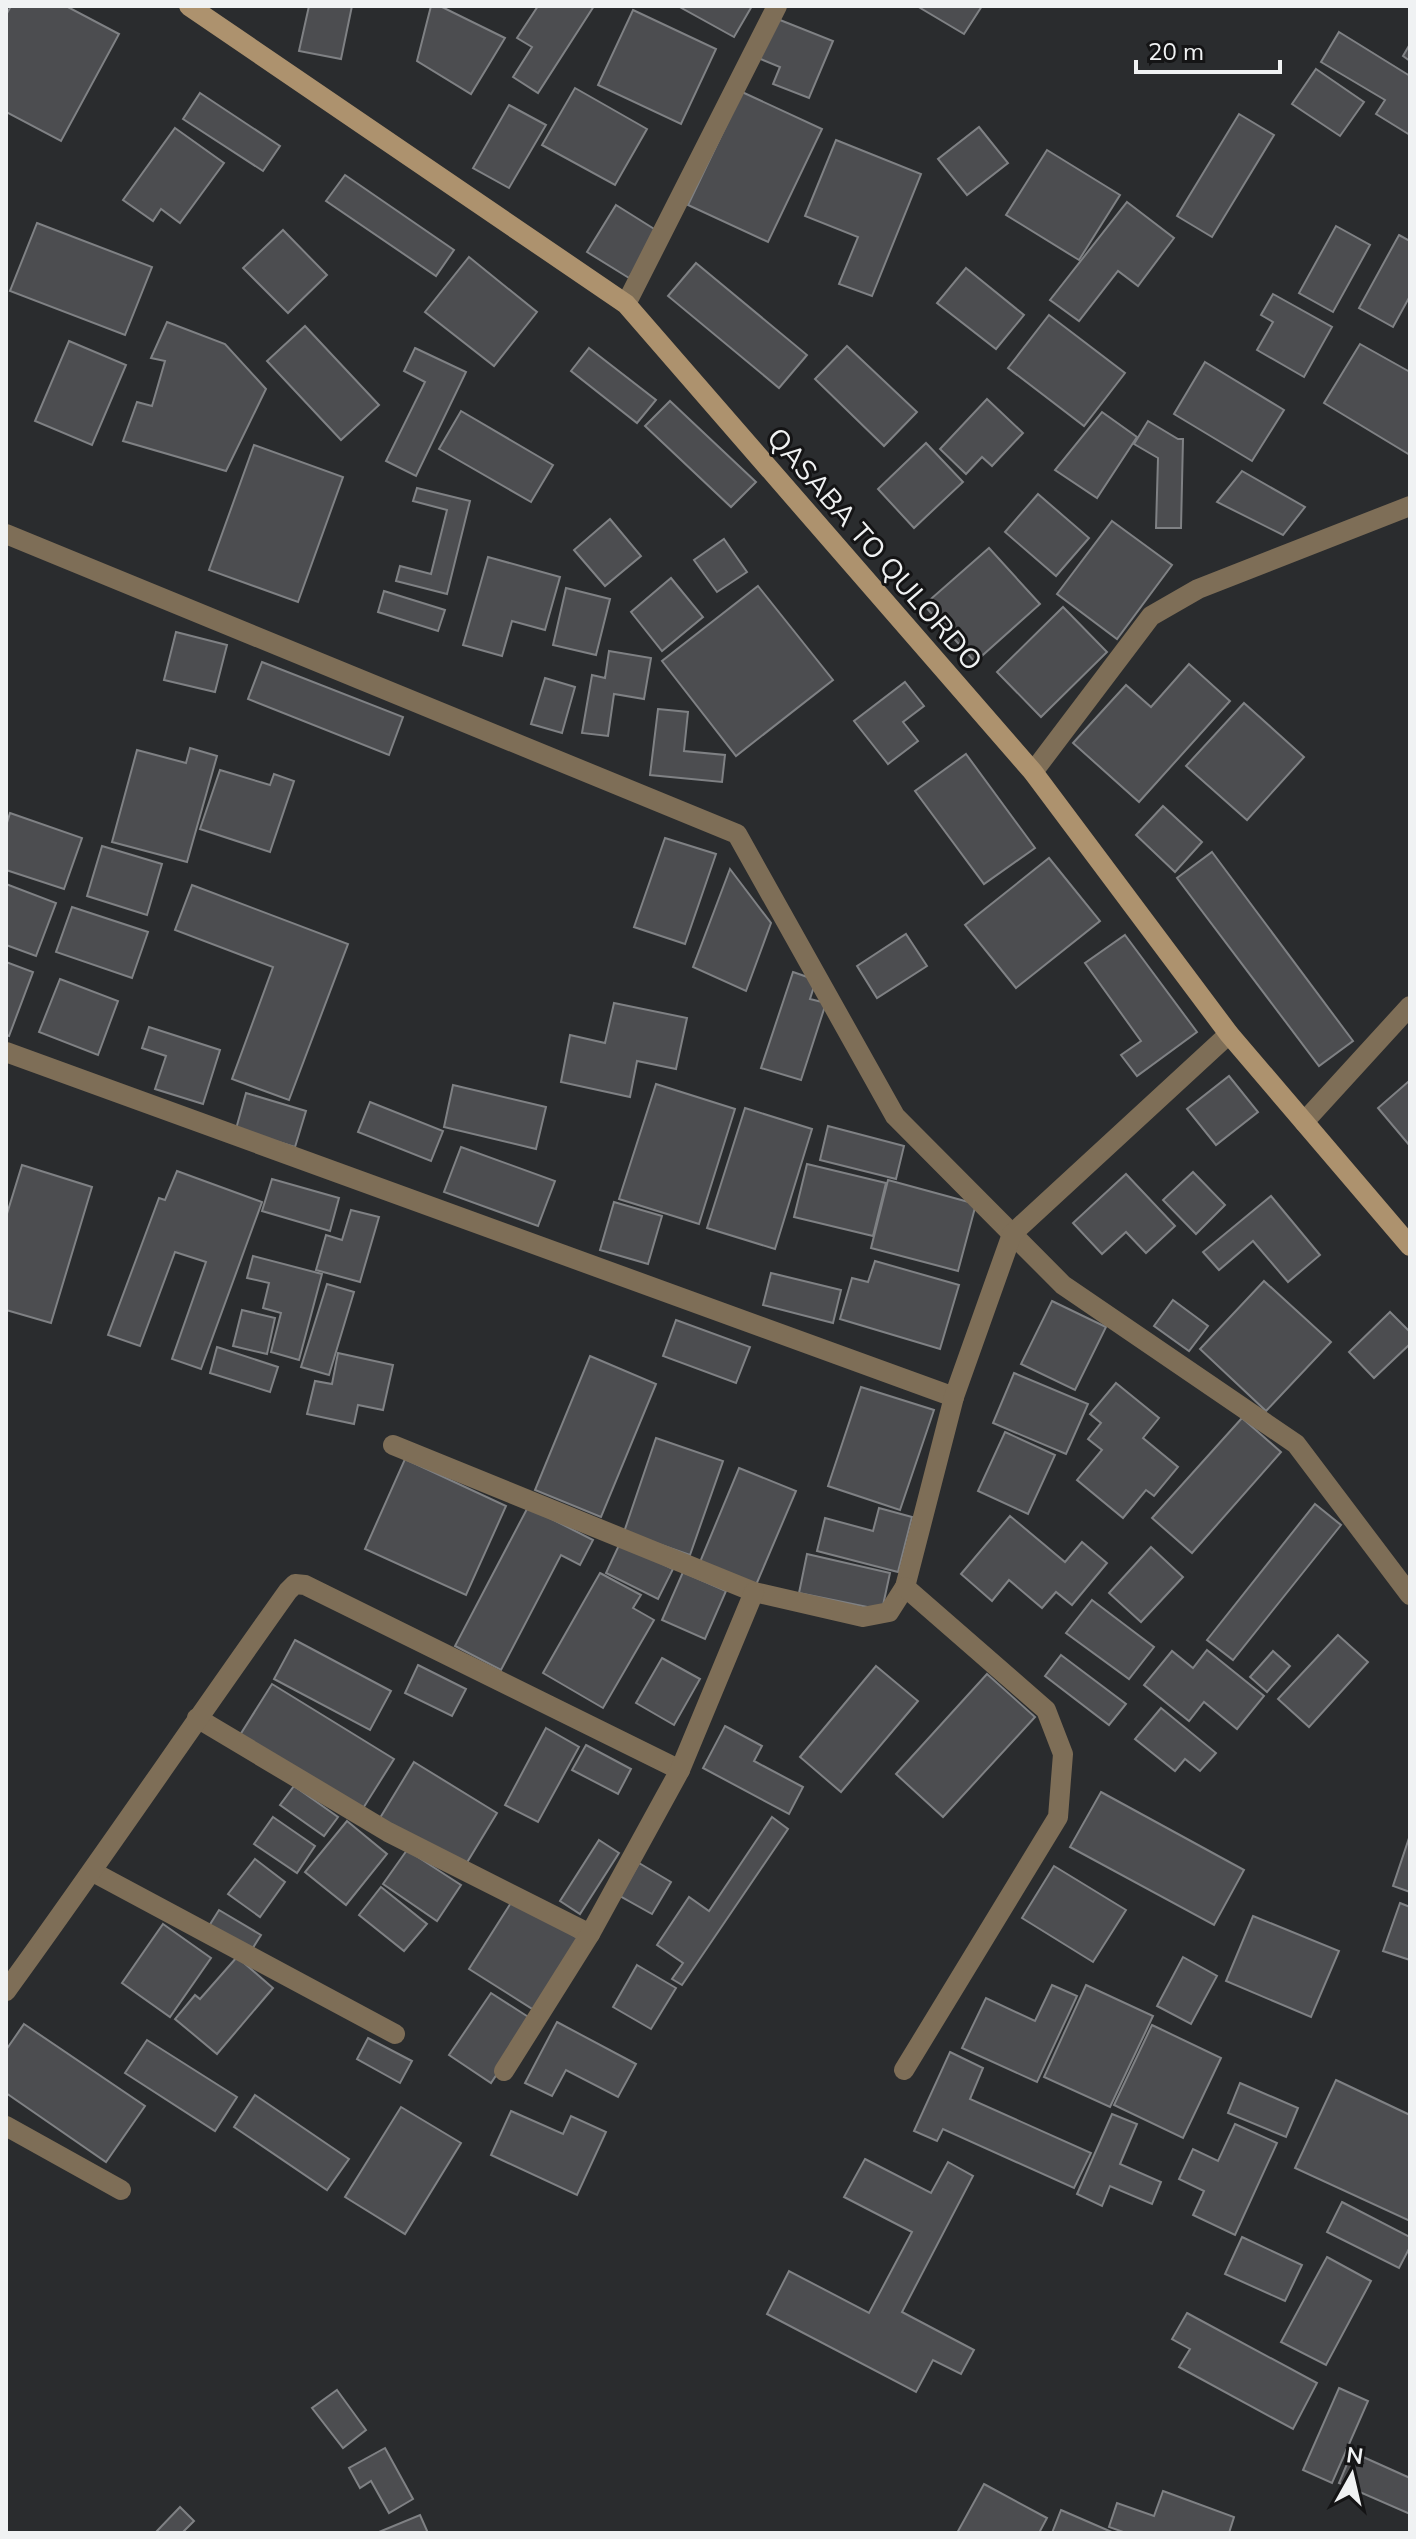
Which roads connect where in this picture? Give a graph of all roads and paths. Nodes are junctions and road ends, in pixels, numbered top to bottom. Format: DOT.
graph roads {
  1 [pos="189,6"];
  2 [pos="777,6"];
  3 [pos="626,304"];
  4 [pos="1410,506"];
  5 [pos="6,534"];
  6 [pos="1033,772"];
  7 [pos="1410,1006"];
  8 [pos="1229,1034"];
  9 [pos="6,1052"];
  10 [pos="1304,1122"];
  11 [pos="1012,1234"];
  12 [pos="1410,1246"];
  13 [pos="954,1397"];
  14 [pos="393,1445"];
  15 [pos="905,1587"];
  16 [pos="754,1592"];
  17 [pos="1410,1595"];
  18 [pos="197,1718"];
  19 [pos="680,1770"];
  20 [pos="93,1872"];
  21 [pos="590,1934"];
  22 [pos="6,1991"];
  23 [pos="395,2034"];
  24 [pos="904,2070"];
  25 [pos="504,2071"];
  26 [pos="6,2126"];
  27 [pos="121,2190"];
  1 -- 3 [label="street, QASABA TO QULORDO"];
  2 -- 3 [label="street"];
  3 -- 6 [label="street, QASABA TO QULORDO"];
  4 -- 6 [label="street"];
  5 -- 11 [label="street"];
  6 -- 8 [label="street, QASABA TO QULORDO"];
  7 -- 10 [label="street"];
  8 -- 10 [label="street, QASABA TO QULORDO"];
  8 -- 11 [label="street"];
  9 -- 13 [label="street"];
  10 -- 12 [label="street, QASABA TO QULORDO"];
  11 -- 13 [label="street"];
  11 -- 17 [label="street"];
  13 -- 15 [label="street"];
  14 -- 16 [label="street"];
  15 -- 16 [label="street"];
  15 -- 24 [label="street"];
  16 -- 19 [label="street"];
  18 -- 19 [label="street"];
  18 -- 20 [label="street"];
  18 -- 21 [label="street"];
  19 -- 21 [label="street"];
  20 -- 22 [label="street"];
  20 -- 23 [label="street"];
  21 -- 25 [label="street"];
  26 -- 27 [label="street"];
}
